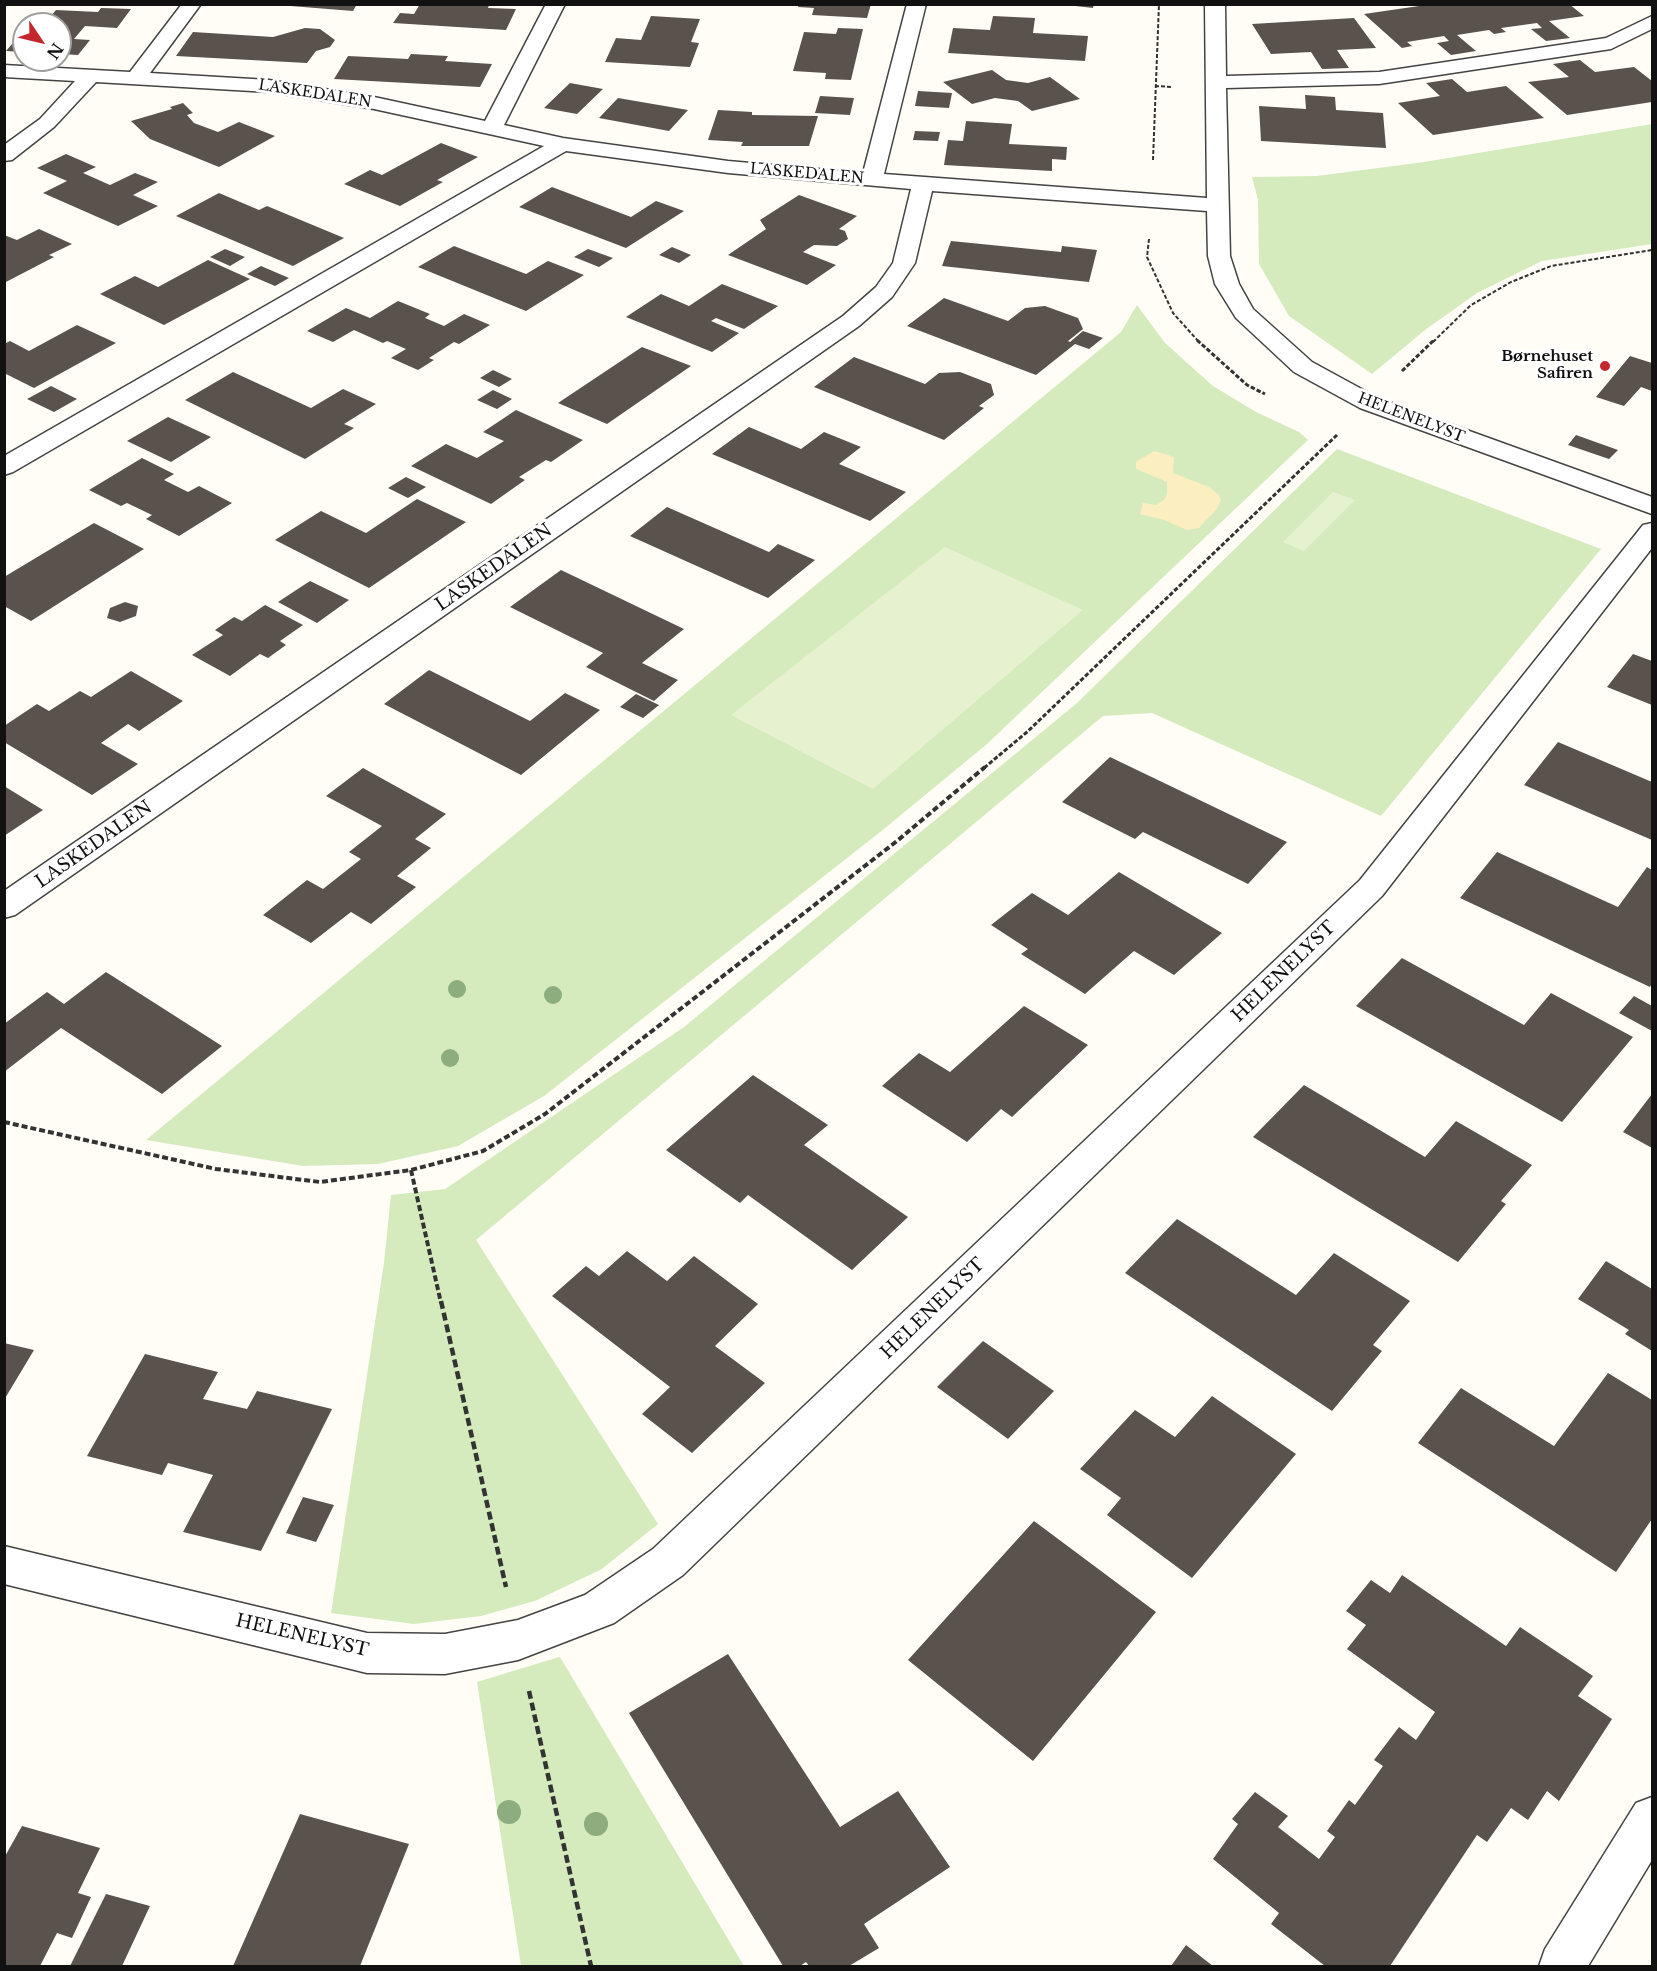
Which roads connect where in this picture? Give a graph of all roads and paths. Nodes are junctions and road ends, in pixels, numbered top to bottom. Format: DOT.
graph roads {
  1 [pos="192,4"];
  2 [pos="556,4"];
  3 [pos="917,4"];
  4 [pos="1215,4"];
  5 [pos="1653,22"];
  6 [pos="4,71"];
  7 [pos="91,76"];
  8 [pos="136,78"];
  9 [pos="1216,82"];
  10 [pos="492,128"];
  11 [pos="563,144"];
  12 [pos="4,155"];
  13 [pos="872,180"];
  14 [pos="923,184"];
  15 [pos="1219,205"];
  16 [pos="1653,250"];
  17 [pos="1369,403"];
  18 [pos="4,467"];
  19 [pos="1653,506"];
  20 [pos="1653,531"];
  21 [pos="4,907"];
  22 [pos="4,1122"];
  23 [pos="411,1170"];
  24 [pos="4,1565"];
  25 [pos="518,1640"];
  26 [pos="1653,1819"];
  27 [pos="591,1966"];
  28 [pos="1562,1966"];
  1 -- 8 [label="street"];
  2 -- 10 [label="street"];
  3 -- 13 [label="street, LASKEDALEN"];
  4 -- 9 [label="street, HELENELYST"];
  5 -- 9 [label="street"];
  6 -- 7 [label="street, LASKEDALEN"];
  7 -- 8 [label="street, LASKEDALEN"];
  7 -- 12 [label="street"];
  8 -- 10 [label="street, LASKEDALEN"];
  9 -- 15 [label="street, HELENELYST"];
  10 -- 11 [label="street, LASKEDALEN"];
  11 -- 13 [label="street, LASKEDALEN"];
  11 -- 18 [label="street"];
  13 -- 14 [label="street, LASKEDALEN"];
  14 -- 15 [label="street, LASKEDALEN"];
  14 -- 21 [label="street, LASKEDALEN"];
  15 -- 17 [label="street, HELENELYST"];
  16 -- 17 [label="path"];
  17 -- 19 [label="street, HELENELYST"];
  17 -- 23 [label="path"];
  20 -- 25 [label="street, HELENELYST"];
  22 -- 23 [label="path"];
  23 -- 25 [label="path"];
  24 -- 25 [label="street, HELENELYST"];
  25 -- 27 [label="path"];
  26 -- 28 [label="street"];
}
